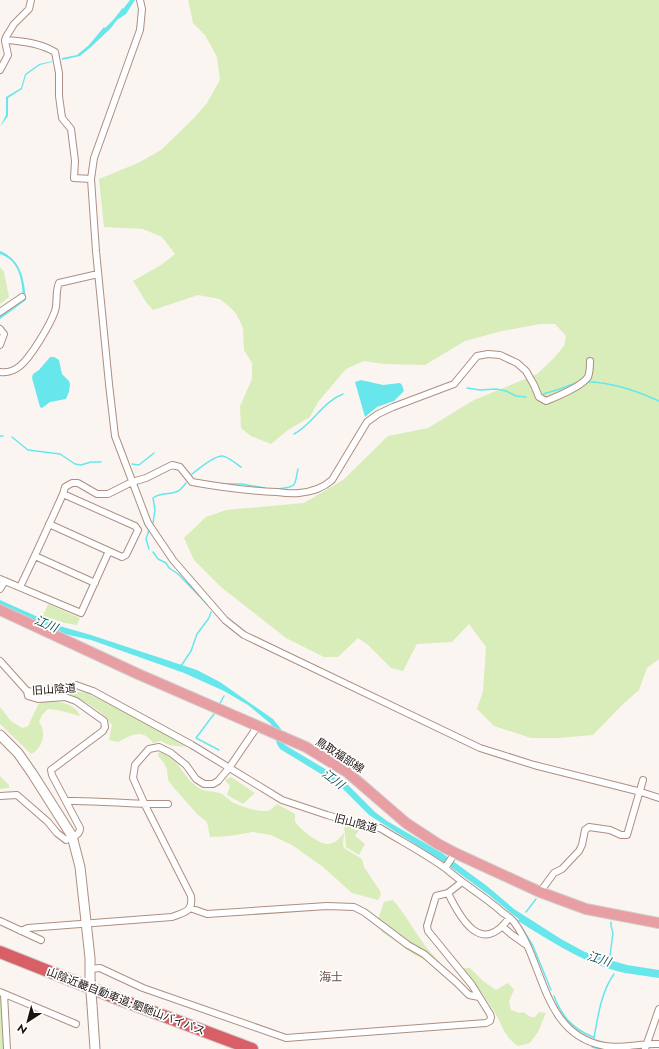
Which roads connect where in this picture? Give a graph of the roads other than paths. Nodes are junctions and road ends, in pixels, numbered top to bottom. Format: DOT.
graph roads {
  1 [pos="31,0"];
  2 [pos="140,0"];
  3 [pos="5,40"];
  4 [pos="0,70"];
  5 [pos="91,179"];
  6 [pos="98,274"];
  7 [pos="22,297"];
  8 [pos="0,312"];
  9 [pos="0,329"];
  10 [pos="0,345"];
  11 [pos="590,361"];
  12 [pos="0,372"];
  13 [pos="132,482"];
  14 [pos="63,494"];
  15 [pos="49,524"];
  16 [pos="109,551"];
  17 [pos="35,556"];
  18 [pos="2,580"];
  19 [pos="94,583"];
  20 [pos="20,587"];
  21 [pos="0,589"];
  22 [pos="0,610"];
  23 [pos="0,661"];
  24 [pos="27,691"];
  25 [pos="257,727"];
  26 [pos="0,735"];
  27 [pos="228,768"];
  28 [pos="643,780"];
  29 [pos="641,792"];
  30 [pos="0,796"];
  31 [pos="659,798"];
  32 [pos="66,801"];
  33 [pos="168,804"];
  34 [pos="145,805"];
  35 [pos="72,836"];
  36 [pos="453,855"];
  37 [pos="445,867"];
  38 [pos="462,882"];
  39 [pos="540,892"];
  40 [pos="448,893"];
  41 [pos="190,908"];
  42 [pos="509,918"];
  43 [pos="0,921"];
  44 [pos="659,923"];
  45 [pos="86,924"];
  46 [pos="503,927"];
  47 [pos="21,932"];
  48 [pos="41,940"];
  49 [pos="526,945"];
  50 [pos="0,952"];
  51 [pos="0,958"];
  52 [pos="90,969"];
  53 [pos="2,993"];
  54 [pos="479,998"];
  55 [pos="659,1009"];
  56 [pos="76,1024"];
  57 [pos="659,1044"];
  58 [pos="646,1046"];
  59 [pos="7,1049"];
  60 [pos="95,1049"];
  61 [pos="238,1049"];
  62 [pos="252,1049"];
  1 -- 3 [label="street"];
  2 -- 5 [label="street"];
  3 -- 4 [label="street"];
  3 -- 5 [label="street"];
  5 -- 6 [label="street"];
  6 -- 12 [label="street"];
  6 -- 13 [label="street"];
  7 -- 8 [label="street"];
  9 -- 10 [label="street"];
  11 -- 13 [label="street"];
  13 -- 14 [label="street"];
  13 -- 29 [label="street"];
  14 -- 15 [label="street"];
  14 -- 16 [label="street"];
  15 -- 16 [label="street"];
  15 -- 17 [label="street"];
  16 -- 19 [label="street"];
  17 -- 19 [label="street"];
  17 -- 20 [label="street"];
  18 -- 20 [label="street"];
  18 -- 21 [label="street"];
  19 -- 20 [label="street"];
  22 -- 25 [label="main road, 鳥取福部線"];
  23 -- 24 [label="street, 旧山陰道"];
  24 -- 27 [label="street, 旧山陰道"];
  24 -- 32 [label="street"];
  25 -- 27 [label="street"];
  25 -- 36 [label="main road, 鳥取福部線"];
  26 -- 35 [label="street"];
  27 -- 34 [label="street"];
  27 -- 37 [label="street, 旧山陰道"];
  28 -- 29 [label="street"];
  29 -- 31 [label="street"];
  29 -- 39 [label="street"];
  30 -- 35 [label="street"];
  32 -- 34 [label="street"];
  32 -- 35 [label="street"];
  33 -- 34 [label="street"];
  34 -- 41 [label="street"];
  35 -- 45 [label="street"];
  36 -- 37 [label="street"];
  36 -- 39 [label="main road, 鳥取福部線"];
  37 -- 38 [label="street, 旧山陰道"];
  38 -- 40 [label="street"];
  38 -- 42 [label="street, 旧山陰道"];
  39 -- 44 [label="main road, 鳥取福部線"];
  40 -- 46 [label="street"];
  40 -- 54 [label="street"];
  41 -- 45 [label="street"];
  41 -- 54 [label="street"];
  42 -- 46 [label="street"];
  42 -- 49 [label="street, 旧山陰道"];
  43 -- 47 [label="street"];
  45 -- 47 [label="street"];
  45 -- 52 [label="street"];
  46 -- 49 [label="street"];
  47 -- 48 [label="street"];
  49 -- 58 [label="street, 旧山陰道"];
  50 -- 62 [label="highway, 山陰近畿自動車道;駟馳山バイパス"];
  51 -- 61 [label="highway, 山陰近畿自動車道;駟馳山バイパス"];
  52 -- 54 [label="street"];
  52 -- 60 [label="street, bridge"];
  53 -- 56 [label="street"];
  53 -- 59 [label="street"];
  55 -- 58 [label="street"];
  57 -- 58 [label="street, 旧山陰道"];
}
